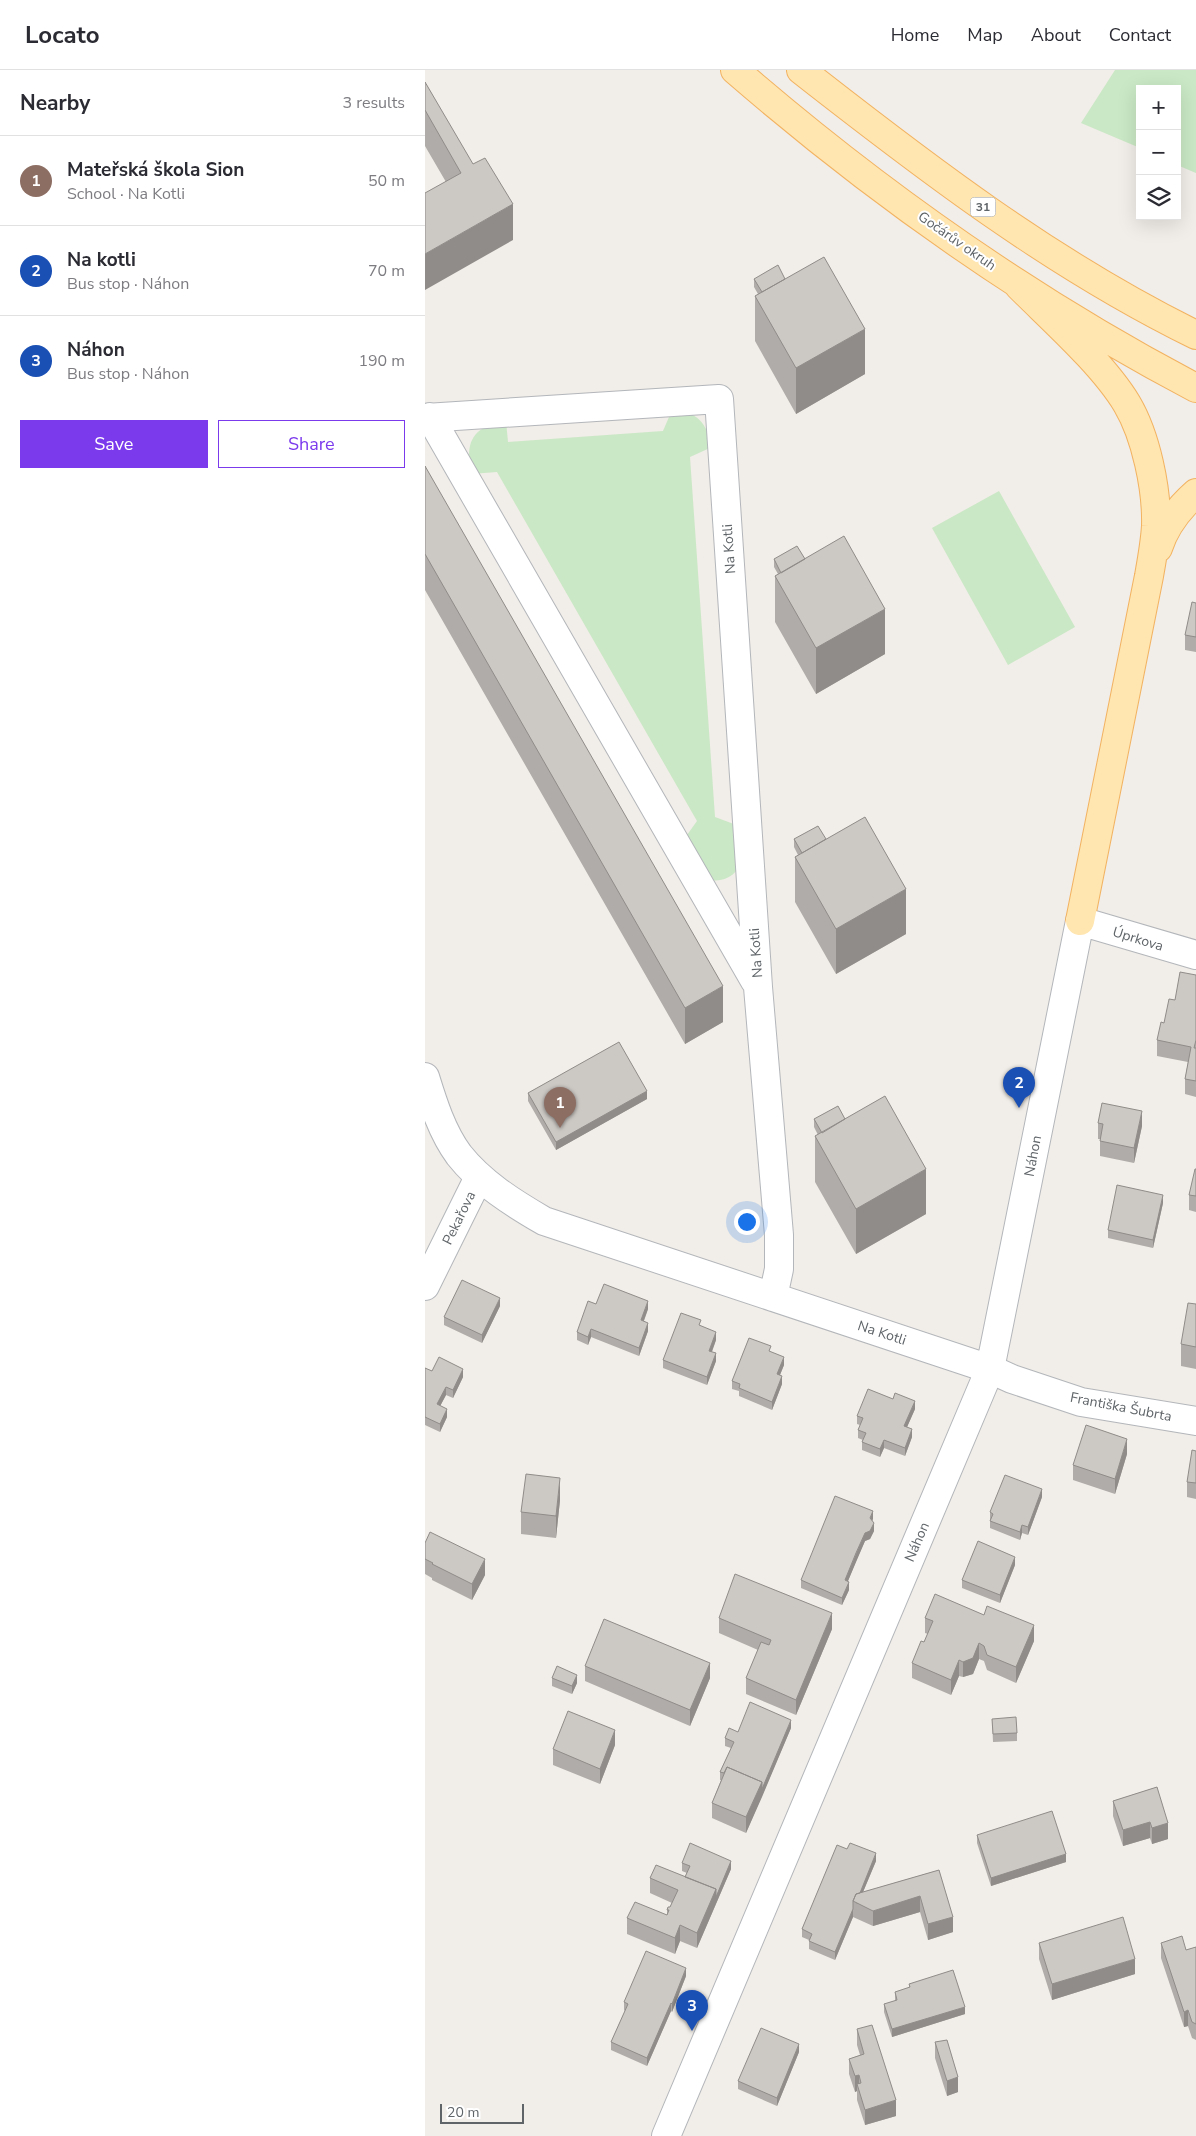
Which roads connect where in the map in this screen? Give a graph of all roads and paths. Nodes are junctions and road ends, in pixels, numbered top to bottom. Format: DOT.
graph roads {
  1 [pos="735,70"];
  2 [pos="801,70"];
  3 [pos="1019,286"];
  4 [pos="1196,335"];
  5 [pos="1196,388"];
  6 [pos="427,417"];
  7 [pos="1196,492"];
  8 [pos="1149,576"];
  9 [pos="1080,921"];
  10 [pos="1196,955"];
  11 [pos="758,987"];
  12 [pos="425,1077"];
  13 [pos="479,1177"];
  14 [pos="425,1286"];
  15 [pos="773,1297"];
  16 [pos="990,1369"];
  17 [pos="1196,1421"];
  18 [pos="666,2136"];
  1 -- 3 [label="main road, Gočárův okruh"];
  2 -- 4 [label="main road, 31"];
  3 -- 5 [label="main road, Gočárův okruh"];
  3 -- 8 [label="main road"];
  6 -- 11 [label="street, Na Kotli"];
  6 -- 11 [label="street, Na Kotli"];
  7 -- 8 [label="main road"];
  8 -- 9 [label="main road"];
  9 -- 10 [label="street, Úprkova"];
  9 -- 16 [label="street, Náhon"];
  11 -- 15 [label="street, Na Kotli"];
  12 -- 13 [label="street, Na Kotli"];
  13 -- 14 [label="street, Pekařova"];
  13 -- 15 [label="street, Na Kotli"];
  15 -- 16 [label="street, Na Kotli"];
  16 -- 17 [label="street, Františka Šubrta"];
  16 -- 18 [label="street, Náhon"];
}
